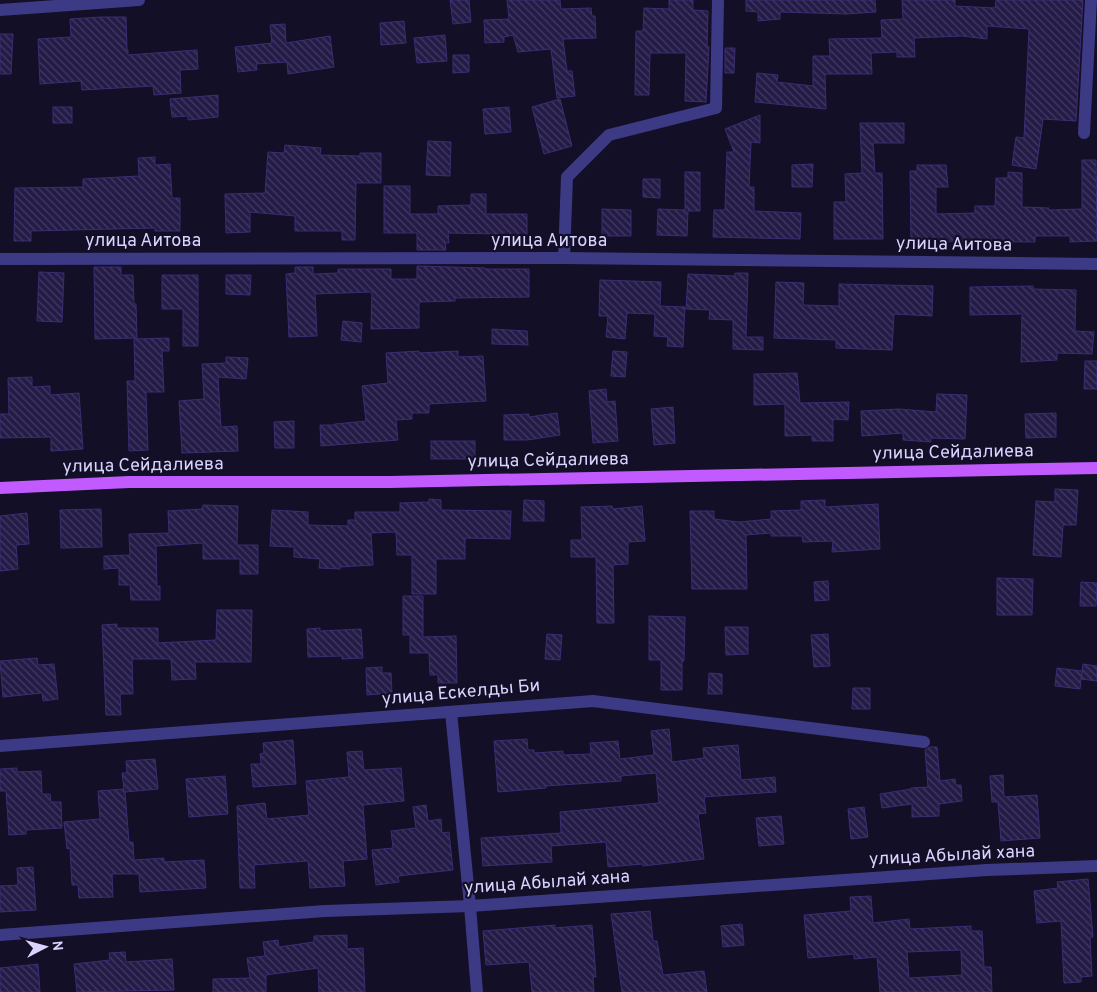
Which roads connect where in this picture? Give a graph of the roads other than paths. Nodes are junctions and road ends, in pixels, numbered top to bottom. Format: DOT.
graph roads {
  1 [pos="139,0"];
  2 [pos="718,0"];
  3 [pos="1091,0"];
  4 [pos="0,10"];
  5 [pos="1084,134"];
  6 [pos="564,258"];
  7 [pos="0,259"];
  8 [pos="1097,264"];
  9 [pos="1097,468"];
  10 [pos="0,488"];
  11 [pos="451,712"];
  12 [pos="924,742"];
  13 [pos="0,746"];
  14 [pos="1097,866"];
  15 [pos="470,906"];
  16 [pos="0,935"];
  17 [pos="477,992"];
  1 -- 4 [label="street"];
  2 -- 6 [label="street"];
  3 -- 5 [label="street"];
  6 -- 7 [label="street, улица Аитова"];
  6 -- 8 [label="street, улица Аитова"];
  9 -- 10 [label="main road, улица Сейдалиева"];
  11 -- 12 [label="street, улица Ескелды Би"];
  11 -- 13 [label="street, улица Ескелды Би"];
  11 -- 15 [label="street"];
  14 -- 15 [label="street, улица Абылай хана"];
  15 -- 16 [label="street, улица Абылай хана"];
  15 -- 17 [label="street"];
}
